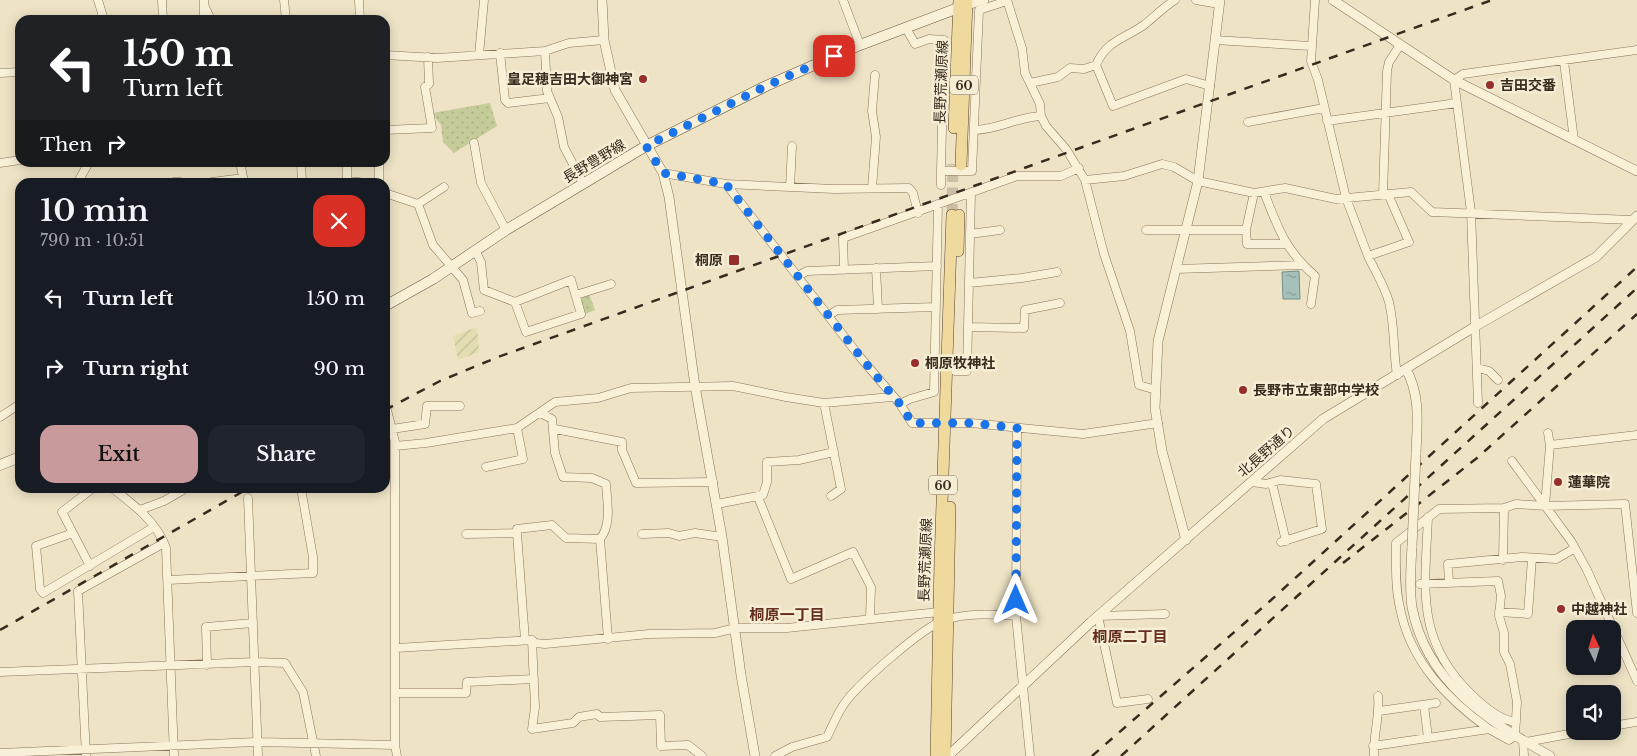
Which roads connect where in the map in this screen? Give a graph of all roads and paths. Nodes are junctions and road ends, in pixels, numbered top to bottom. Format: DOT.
graph roads {
  1 [pos="98,0"];
  2 [pos="162,0"];
  3 [pos="284,0"];
  4 [pos="359,0"];
  5 [pos="484,0"];
  6 [pos="602,0"];
  7 [pos="843,0"];
  8 [pos="984,0"];
  9 [pos="1175,0"];
  10 [pos="1196,0"];
  11 [pos="1315,0"];
  12 [pos="1007,1"];
  13 [pos="1338,1"];
  14 [pos="1219,2"];
  15 [pos="204,3"];
  16 [pos="963,3"];
  17 [pos="102,15"];
  18 [pos="163,15"];
  19 [pos="209,15"];
  20 [pos="286,15"];
  21 [pos="360,15"];
  22 [pos="906,28"];
  23 [pos="604,40"];
  24 [pos="1215,40"];
  25 [pos="860,45"];
  26 [pos="1310,46"];
  27 [pos="1400,46"];
  28 [pos="1637,50"];
  29 [pos="545,51"];
  30 [pos="500,53"];
  31 [pos="390,54"];
  32 [pos="479,55"];
  33 [pos="428,57"];
  34 [pos="1564,62"];
  35 [pos="1096,65"];
  36 [pos="15,72"];
  37 [pos="0,73"];
  38 [pos="875,75"];
  39 [pos="1454,80"];
  40 [pos="1030,83"];
  41 [pos="1210,86"];
  42 [pos="550,98"];
  43 [pos="1457,103"];
  44 [pos="1324,108"];
  45 [pos="1386,114"];
  46 [pos="1041,116"];
  47 [pos="1327,121"];
  48 [pos="1248,122"];
  49 [pos="390,130"];
  50 [pos="974,130"];
  51 [pos="1574,140"];
  52 [pos="474,143"];
  53 [pos="646,146"];
  54 [pos="792,146"];
  55 [pos="15,161"];
  56 [pos="0,163"];
  57 [pos="957,164"];
  58 [pos="86,167"];
  59 [pos="1079,168"];
  60 [pos="941,170"];
  61 [pos="1637,170"];
  62 [pos="663,173"];
  63 [pos="80,178"];
  64 [pos="1085,180"];
  65 [pos="1198,181"];
  66 [pos="583,183"];
  67 [pos="726,184"];
  68 [pos="941,185"];
  69 [pos="444,187"];
  70 [pos="790,187"];
  71 [pos="872,188"];
  72 [pos="1264,192"];
  73 [pos="971,193"];
  74 [pos="1254,193"];
  75 [pos="1386,194"];
  76 [pos="390,195"];
  77 [pos="1346,198"];
  78 [pos="418,204"];
  79 [pos="938,204"];
  80 [pos="1471,212"];
  81 [pos="918,213"];
  82 [pos="956,215"];
  83 [pos="1635,218"];
  84 [pos="506,230"];
  85 [pos="1000,230"];
  86 [pos="1146,230"];
  87 [pos="1186,230"];
  88 [pos="1246,230"];
  89 [pos="970,234"];
  90 [pos="1286,244"];
  91 [pos="475,250"];
  92 [pos="1368,256"];
  93 [pos="1302,265"];
  94 [pos="453,266"];
  95 [pos="937,266"];
  96 [pos="876,268"];
  97 [pos="1176,269"];
  98 [pos="844,270"];
  99 [pos="1057,272"];
  100 [pos="798,276"];
  101 [pos="969,283"];
  102 [pos="611,284"];
  103 [pos="576,295"];
  104 [pos="515,302"];
  105 [pos="390,303"];
  106 [pos="1060,303"];
  107 [pos="1310,304"];
  108 [pos="936,307"];
  109 [pos="878,308"];
  110 [pos="480,311"];
  111 [pos="828,316"];
  112 [pos="1476,326"];
  113 [pos="968,327"];
  114 [pos="1478,368"];
  115 [pos="1406,369"];
  116 [pos="934,371"];
  117 [pos="951,371"];
  118 [pos="1397,375"];
  119 [pos="1498,380"];
  120 [pos="695,386"];
  121 [pos="1156,390"];
  122 [pos="892,397"];
  123 [pos="824,403"];
  124 [pos="1478,403"];
  125 [pos="900,404"];
  126 [pos="460,406"];
  127 [pos="15,407"];
  128 [pos="540,413"];
  129 [pos="0,417"];
  130 [pos="390,421"];
  131 [pos="949,423"];
  132 [pos="1158,423"];
  133 [pos="516,428"];
  134 [pos="1017,428"];
  135 [pos="392,429"];
  136 [pos="554,429"];
  137 [pos="1548,433"];
  138 [pos="1637,435"];
  139 [pos="1550,445"];
  140 [pos="395,446"];
  141 [pos="834,452"];
  142 [pos="15,459"];
  143 [pos="1512,461"];
  144 [pos="0,465"];
  145 [pos="486,467"];
  146 [pos="714,482"];
  147 [pos="1252,482"];
  148 [pos="1272,483"];
  149 [pos="87,493"];
  150 [pos="118,493"];
  151 [pos="178,493"];
  152 [pos="302,493"];
  153 [pos="831,496"];
  154 [pos="758,497"];
  155 [pos="248,498"];
  156 [pos="717,504"];
  157 [pos="1545,506"];
  158 [pos="1504,508"];
  159 [pos="140,510"];
  160 [pos="1428,517"];
  161 [pos="154,528"];
  162 [pos="73,533"];
  163 [pos="517,533"];
  164 [pos="466,534"];
  165 [pos="642,534"];
  166 [pos="722,537"];
  167 [pos="600,539"];
  168 [pos="1186,540"];
  169 [pos="164,542"];
  170 [pos="1575,548"];
  171 [pos="1532,558"];
  172 [pos="1503,560"];
  173 [pos="90,566"];
  174 [pos="252,576"];
  175 [pos="168,580"];
  176 [pos="1449,583"];
  177 [pos="1422,584"];
  178 [pos="1499,612"];
  179 [pos="1637,613"];
  180 [pos="1165,614"];
  181 [pos="1016,616"];
  182 [pos="1098,616"];
  183 [pos="870,618"];
  184 [pos="941,618"];
  185 [pos="253,623"];
  186 [pos="736,628"];
  187 [pos="608,639"];
  188 [pos="528,640"];
  189 [pos="396,648"];
  190 [pos="255,662"];
  191 [pos="207,665"];
  192 [pos="171,666"];
  193 [pos="82,669"];
  194 [pos="0,672"];
  195 [pos="534,679"];
  196 [pos="1637,681"];
  197 [pos="1022,686"];
  198 [pos="396,693"];
  199 [pos="1378,696"];
  200 [pos="1148,699"];
  201 [pos="1436,703"];
  202 [pos="1424,705"];
  203 [pos="1379,711"];
  204 [pos="1516,722"];
  205 [pos="1637,722"];
  206 [pos="1621,725"];
  207 [pos="1489,729"];
  208 [pos="1566,734"];
  209 [pos="1428,738"];
  210 [pos="1521,740"];
  211 [pos="258,742"];
  212 [pos="312,742"];
  213 [pos="394,745"];
  214 [pos="174,746"];
  215 [pos="1373,746"];
  216 [pos="0,753"];
  217 [pos="86,753"];
  218 [pos="174,756"];
  219 [pos="258,756"];
  220 [pos="316,756"];
  221 [pos="397,756"];
  222 [pos="702,756"];
  223 [pos="755,756"];
  224 [pos="775,756"];
  225 [pos="936,756"];
  226 [pos="947,756"];
  227 [pos="1030,756"];
  228 [pos="1374,756"];
  229 [pos="1524,756"];
  230 [pos="1550,756"];
  1 -- 17 [label="street"];
  2 -- 18 [label="street"];
  3 -- 20 [label="street"];
  4 -- 21 [label="street"];
  5 -- 32 [label="street"];
  6 -- 23 [label="street"];
  7 -- 25 [label="street"];
  8 -- 16 [label="street"];
  9 -- 35 [label="street"];
  10 -- 14 [label="street"];
  11 -- 26 [label="street"];
  12 -- 40 [label="street"];
  12 -- 50 [label="street"];
  13 -- 27 [label="street"];
  14 -- 24 [label="street"];
  15 -- 19 [label="street"];
  16 -- 22 [label="main road, 長野豊野線"];
  16 -- 57 [label="main road, 長野荒瀬原線 / 60"];
  22 -- 25 [label="main road, 長野豊野線"];
  22 -- 60 [label="street"];
  23 -- 29 [label="street"];
  23 -- 53 [label="street"];
  24 -- 26 [label="street"];
  24 -- 41 [label="street"];
  25 -- 53 [label="main road, 長野豊野線"];
  26 -- 44 [label="street"];
  27 -- 39 [label="street"];
  27 -- 45 [label="street"];
  28 -- 34 [label="street"];
  29 -- 30 [label="street"];
  29 -- 42 [label="street"];
  30 -- 32 [label="street"];
  30 -- 42 [label="street"];
  31 -- 33 [label="street"];
  32 -- 33 [label="street"];
  33 -- 49 [label="street"];
  34 -- 39 [label="street"];
  34 -- 51 [label="street"];
  35 -- 40 [label="street"];
  35 -- 41 [label="street"];
  36 -- 37 [label="street"];
  38 -- 71 [label="street"];
  39 -- 43 [label="street"];
  39 -- 51 [label="street"];
  40 -- 46 [label="street"];
  41 -- 65 [label="street"];
  42 -- 66 [label="street"];
  43 -- 45 [label="street"];
  43 -- 80 [label="street"];
  44 -- 47 [label="street"];
  44 -- 48 [label="street"];
  45 -- 47 [label="street"];
  45 -- 75 [label="street"];
  46 -- 50 [label="street"];
  46 -- 59 [label="street"];
  47 -- 77 [label="street"];
  50 -- 60 [label="street"];
  51 -- 61 [label="street"];
  52 -- 84 [label="street"];
  53 -- 62 [label="street"];
  53 -- 66 [label="main road, 長野豊野線"];
  54 -- 70 [label="street"];
  55 -- 56 [label="street"];
  58 -- 63 [label="street"];
  59 -- 64 [label="street"];
  59 -- 73 [label="street"];
  60 -- 68 [label="street"];
  62 -- 67 [label="street"];
  62 -- 120 [label="street"];
  64 -- 65 [label="street"];
  64 -- 121 [label="street"];
  65 -- 74 [label="street"];
  65 -- 87 [label="street"];
  66 -- 84 [label="main road, 長野豊野線"];
  67 -- 70 [label="street"];
  67 -- 100 [label="street"];
  69 -- 78 [label="street"];
  70 -- 71 [label="street"];
  71 -- 81 [label="street"];
  72 -- 74 [label="street"];
  72 -- 77 [label="street"];
  72 -- 90 [label="street"];
  73 -- 79 [label="street"];
  73 -- 89 [label="street"];
  74 -- 88 [label="street"];
  75 -- 77 [label="street"];
  75 -- 80 [label="street"];
  75 -- 92 [label="street"];
  76 -- 78 [label="street"];
  77 -- 92 [label="street"];
  78 -- 94 [label="street"];
  79 -- 81 [label="street"];
  79 -- 95 [label="street"];
  80 -- 83 [label="street"];
  80 -- 112 [label="street"];
  81 -- 98 [label="street"];
  82 -- 117 [label="main road, 長野荒瀬原線 / 60"];
  83 -- 112 [label="street, 北長野通り"];
  84 -- 91 [label="main road, 長野豊野線"];
  85 -- 89 [label="street"];
  86 -- 87 [label="street"];
  87 -- 88 [label="street"];
  87 -- 97 [label="street"];
  88 -- 90 [label="street"];
  89 -- 101 [label="street"];
  90 -- 93 [label="street"];
  91 -- 94 [label="main road, 長野豊野線"];
  91 -- 104 [label="street"];
  92 -- 118 [label="street"];
  93 -- 97 [label="street"];
  93 -- 107 [label="street"];
  94 -- 105 [label="main road, 長野豊野線"];
  94 -- 110 [label="street"];
  95 -- 96 [label="street"];
  95 -- 108 [label="street"];
  96 -- 98 [label="street"];
  96 -- 109 [label="street"];
  97 -- 121 [label="street"];
  98 -- 100 [label="street"];
  99 -- 101 [label="street"];
  100 -- 111 [label="street"];
  101 -- 113 [label="street"];
  102 -- 103 [label="street"];
  103 -- 104 [label="street"];
  103 -- 104 [label="street"];
  106 -- 113 [label="street"];
  108 -- 109 [label="street"];
  108 -- 116 [label="street"];
  109 -- 111 [label="street"];
  111 -- 122 [label="street"];
  112 -- 114 [label="street"];
  112 -- 115 [label="street, 北長野通り"];
  113 -- 117 [label="street"];
  114 -- 119 [label="street"];
  114 -- 124 [label="street"];
  115 -- 118 [label="street, 北長野通り"];
  115 -- 210 [label="street, bridge"];
  116 -- 117 [label="street"];
  116 -- 125 [label="street"];
  117 -- 131 [label="main road, 長野荒瀬原線 / 60"];
  118 -- 147 [label="street, 北長野通り"];
  120 -- 123 [label="street"];
  120 -- 128 [label="street"];
  120 -- 146 [label="street"];
  121 -- 132 [label="street"];
  122 -- 123 [label="street"];
  122 -- 125 [label="street"];
  123 -- 141 [label="street"];
  125 -- 131 [label="street"];
  126 -- 135 [label="street"];
  127 -- 129 [label="street"];
  128 -- 133 [label="street"];
  128 -- 136 [label="street"];
  130 -- 135 [label="street"];
  131 -- 134 [label="street"];
  131 -- 184 [label="main road, 長野荒瀬原線 / 60"];
  132 -- 134 [label="street"];
  132 -- 168 [label="street"];
  133 -- 140 [label="street"];
  133 -- 145 [label="street"];
  134 -- 181 [label="street"];
  135 -- 140 [label="street"];
  136 -- 146 [label="street"];
  136 -- 167 [label="street"];
  137 -- 139 [label="street"];
  138 -- 139 [label="street"];
  139 -- 157 [label="street"];
  140 -- 189 [label="street"];
  141 -- 153 [label="street"];
  141 -- 154 [label="street"];
  142 -- 144 [label="main road"];
  143 -- 157 [label="street"];
  146 -- 156 [label="street"];
  147 -- 148 [label="street"];
  147 -- 168 [label="street, 北長野通り"];
  148 -- 148 [label="street"];
  149 -- 162 [label="street"];
  150 -- 159 [label="street"];
  151 -- 159 [label="street"];
  152 -- 174 [label="street"];
  154 -- 156 [label="street"];
  154 -- 183 [label="street"];
  155 -- 174 [label="street"];
  156 -- 166 [label="street"];
  157 -- 158 [label="street"];
  157 -- 170 [label="street"];
  157 -- 179 [label="street"];
  158 -- 160 [label="street"];
  158 -- 172 [label="street"];
  159 -- 161 [label="street"];
  160 -- 177 [label="street"];
  160 -- 207 [label="street"];
  161 -- 169 [label="street"];
  161 -- 173 [label="street"];
  162 -- 173 [label="street"];
  162 -- 173 [label="street"];
  163 -- 164 [label="street"];
  163 -- 167 [label="street"];
  163 -- 188 [label="street"];
  165 -- 166 [label="street"];
  166 -- 186 [label="street"];
  167 -- 187 [label="street"];
  168 -- 182 [label="street, 北長野通り"];
  169 -- 175 [label="street"];
  169 -- 193 [label="street"];
  170 -- 171 [label="street"];
  170 -- 196 [label="street"];
  171 -- 172 [label="street"];
  171 -- 178 [label="street"];
  172 -- 176 [label="street"];
  174 -- 175 [label="street"];
  174 -- 185 [label="street"];
  175 -- 192 [label="street"];
  176 -- 177 [label="street"];
  176 -- 178 [label="street"];
  177 -- 204 [label="street"];
  178 -- 204 [label="street"];
  180 -- 182 [label="street"];
  181 -- 184 [label="street"];
  181 -- 197 [label="street"];
  182 -- 197 [label="street, 北長野通り"];
  182 -- 200 [label="street"];
  183 -- 184 [label="street"];
  183 -- 186 [label="street"];
  184 -- 224 [label="street"];
  184 -- 225 [label="main road, 長野荒瀬原線 / 60"];
  184 -- 226 [label="main road, 長野荒瀬原線 / 60"];
  185 -- 190 [label="street"];
  185 -- 191 [label="street"];
  186 -- 187 [label="street"];
  186 -- 223 [label="street"];
  187 -- 188 [label="street"];
  188 -- 189 [label="street"];
  188 -- 195 [label="street"];
  189 -- 198 [label="street"];
  190 -- 191 [label="street"];
  190 -- 211 [label="street"];
  190 -- 212 [label="street"];
  191 -- 192 [label="street"];
  192 -- 193 [label="street"];
  192 -- 214 [label="street"];
  193 -- 194 [label="street"];
  193 -- 217 [label="street"];
  195 -- 198 [label="street"];
  195 -- 222 [label="street"];
  197 -- 226 [label="street, 北長野通り"];
  197 -- 227 [label="street"];
  198 -- 213 [label="street"];
  199 -- 203 [label="street"];
  201 -- 202 [label="street"];
  202 -- 203 [label="street"];
  202 -- 209 [label="street"];
  203 -- 215 [label="street"];
  204 -- 210 [label="street"];
  205 -- 206 [label="street"];
  207 -- 209 [label="street"];
  207 -- 210 [label="street"];
  208 -- 210 [label="street"];
  209 -- 215 [label="street"];
  210 -- 229 [label="street"];
  210 -- 230 [label="street"];
  211 -- 212 [label="street"];
  211 -- 214 [label="street"];
  211 -- 219 [label="street"];
  212 -- 213 [label="street"];
  212 -- 220 [label="street"];
  213 -- 221 [label="street"];
  214 -- 217 [label="street"];
  214 -- 218 [label="street"];
  215 -- 228 [label="street"];
  216 -- 217 [label="street"];
}
